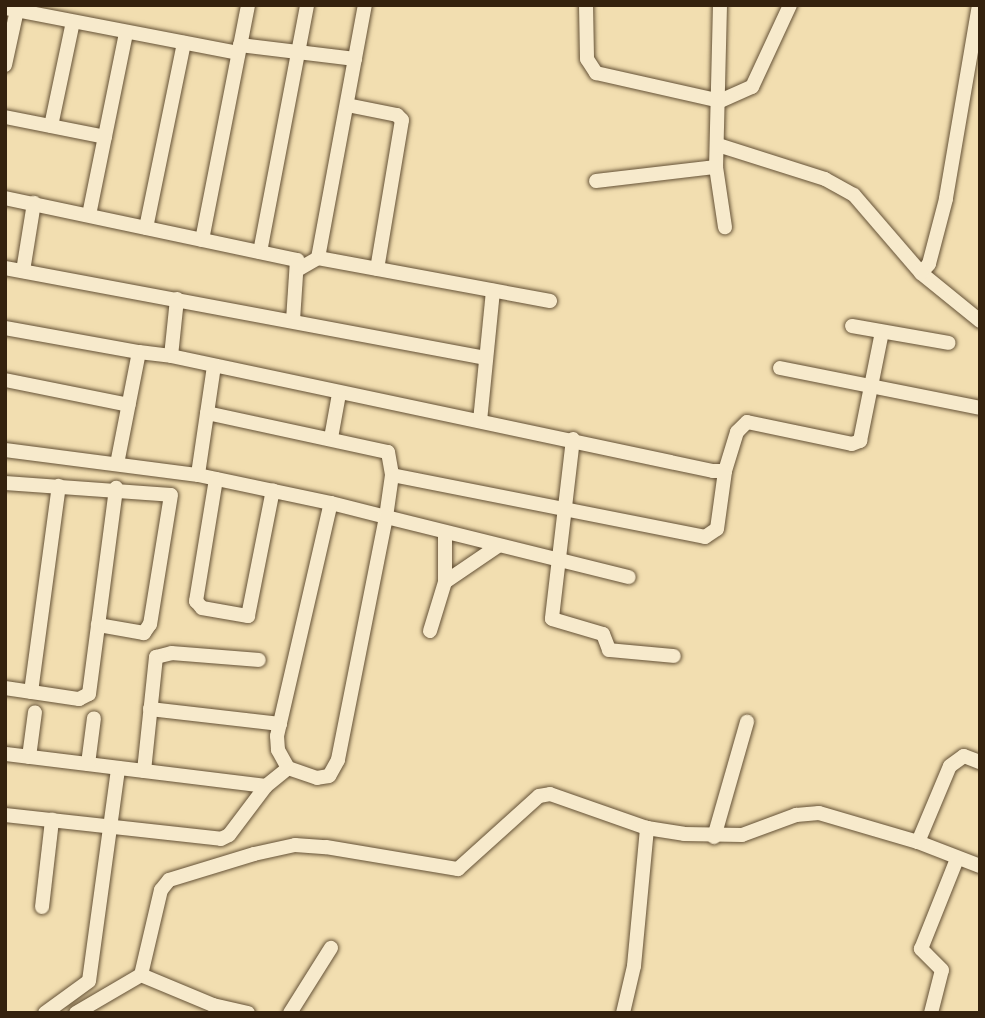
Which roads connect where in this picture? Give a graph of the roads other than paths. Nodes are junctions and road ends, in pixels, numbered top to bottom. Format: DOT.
graph roads {
  1 [pos="248,5"];
  2 [pos="307,5"];
  3 [pos="365,5"];
  4 [pos="586,5"];
  5 [pos="720,5"];
  6 [pos="790,5"];
  7 [pos="979,5"];
  8 [pos="11,9"];
  9 [pos="73,22"];
  10 [pos="125,33"];
  11 [pos="184,43"];
  12 [pos="239,49"];
  13 [pos="298,53"];
  14 [pos="355,59"];
  15 [pos="5,65"];
  16 [pos="720,101"];
  17 [pos="347,105"];
  18 [pos="5,117"];
  19 [pos="51,126"];
  20 [pos="105,137"];
  21 [pos="718,145"];
  22 [pos="716,167"];
  23 [pos="596,181"];
  24 [pos="5,198"];
  25 [pos="34,203"];
  26 [pos="89,215"];
  27 [pos="146,228"];
  28 [pos="725,228"];
  29 [pos="202,240"];
  30 [pos="260,252"];
  31 [pos="318,258"];
  32 [pos="5,268"];
  33 [pos="299,269"];
  34 [pos="377,269"];
  35 [pos="23,271"];
  36 [pos="921,273"];
  37 [pos="493,291"];
  38 [pos="177,299"];
  39 [pos="550,301"];
  40 [pos="293,320"];
  41 [pos="980,321"];
  42 [pos="852,326"];
  43 [pos="5,328"];
  44 [pos="882,332"];
  45 [pos="949,343"];
  46 [pos="139,352"];
  47 [pos="171,356"];
  48 [pos="484,358"];
  49 [pos="214,366"];
  50 [pos="780,368"];
  51 [pos="5,380"];
  52 [pos="873,387"];
  53 [pos="339,394"];
  54 [pos="129,405"];
  55 [pos="980,408"];
  56 [pos="207,413"];
  57 [pos="480,421"];
  58 [pos="331,438"];
  59 [pos="573,439"];
  60 [pos="5,450"];
  61 [pos="117,464"];
  62 [pos="725,471"];
  63 [pos="198,475"];
  64 [pos="392,475"];
  65 [pos="215,479"];
  66 [pos="5,483"];
  67 [pos="59,486"];
  68 [pos="116,488"];
  69 [pos="273,491"];
  70 [pos="331,503"];
  71 [pos="565,509"];
  72 [pos="386,517"];
  73 [pos="444,533"];
  74 [pos="498,546"];
  75 [pos="559,561"];
  76 [pos="629,577"];
  77 [pos="445,582"];
  78 [pos="98,625"];
  79 [pos="430,631"];
  80 [pos="674,656"];
  81 [pos="259,660"];
  82 [pos="5,688"];
  83 [pos="31,692"];
  84 [pos="150,709"];
  85 [pos="35,712"];
  86 [pos="94,718"];
  87 [pos="747,722"];
  88 [pos="280,724"];
  89 [pos="6,754"];
  90 [pos="29,757"];
  91 [pos="980,762"];
  92 [pos="88,764"];
  93 [pos="118,768"];
  94 [pos="288,768"];
  95 [pos="144,771"];
  96 [pos="266,786"];
  97 [pos="5,815"];
  98 [pos="52,820"];
  99 [pos="110,826"];
  100 [pos="647,828"];
  101 [pos="714,836"];
  102 [pos="918,842"];
  103 [pos="957,859"];
  104 [pos="980,866"];
  105 [pos="42,907"];
  106 [pos="331,948"];
  107 [pos="141,975"];
  108 [pos="46,1013"];
  109 [pos="76,1013"];
  110 [pos="248,1013"];
  111 [pos="290,1013"];
  112 [pos="623,1013"];
  113 [pos="931,1013"];
  1 -- 12 [label="street"];
  2 -- 13 [label="street"];
  3 -- 14 [label="street"];
  4 -- 16 [label="street"];
  5 -- 16 [label="street"];
  6 -- 16 [label="street"];
  7 -- 36 [label="street"];
  8 -- 9 [label="street"];
  8 -- 15 [label="street"];
  9 -- 10 [label="street"];
  9 -- 19 [label="street"];
  10 -- 11 [label="street"];
  10 -- 20 [label="street"];
  11 -- 12 [label="street"];
  11 -- 27 [label="street"];
  12 -- 13 [label="street"];
  12 -- 29 [label="street"];
  13 -- 14 [label="street"];
  13 -- 30 [label="street"];
  14 -- 17 [label="street"];
  16 -- 21 [label="street"];
  17 -- 31 [label="street"];
  17 -- 34 [label="street"];
  18 -- 19 [label="street"];
  19 -- 20 [label="street"];
  20 -- 26 [label="street"];
  21 -- 22 [label="street"];
  21 -- 36 [label="street"];
  22 -- 23 [label="street"];
  22 -- 28 [label="street"];
  24 -- 25 [label="street"];
  25 -- 26 [label="street"];
  25 -- 35 [label="street"];
  26 -- 27 [label="street"];
  27 -- 29 [label="street"];
  29 -- 30 [label="street"];
  30 -- 33 [label="street"];
  31 -- 33 [label="street"];
  31 -- 34 [label="street"];
  32 -- 35 [label="street"];
  33 -- 40 [label="street"];
  34 -- 37 [label="street"];
  35 -- 38 [label="street"];
  36 -- 41 [label="street"];
  37 -- 39 [label="street"];
  37 -- 48 [label="street"];
  38 -- 40 [label="street"];
  38 -- 47 [label="street"];
  40 -- 48 [label="street"];
  42 -- 44 [label="street"];
  43 -- 46 [label="street"];
  44 -- 45 [label="street"];
  44 -- 52 [label="street"];
  46 -- 47 [label="street"];
  46 -- 54 [label="street"];
  47 -- 49 [label="street"];
  48 -- 57 [label="street"];
  49 -- 53 [label="street"];
  49 -- 56 [label="street"];
  50 -- 52 [label="street"];
  51 -- 54 [label="street"];
  52 -- 55 [label="street"];
  52 -- 62 [label="street"];
  53 -- 57 [label="street"];
  53 -- 58 [label="street"];
  54 -- 61 [label="street"];
  56 -- 58 [label="street"];
  56 -- 63 [label="street"];
  57 -- 59 [label="street"];
  58 -- 64 [label="street"];
  59 -- 62 [label="street"];
  59 -- 71 [label="street"];
  60 -- 61 [label="street"];
  61 -- 63 [label="street"];
  62 -- 71 [label="street"];
  63 -- 65 [label="street"];
  64 -- 71 [label="street"];
  64 -- 72 [label="street"];
  65 -- 69 [label="street"];
  65 -- 69 [label="street"];
  66 -- 67 [label="street"];
  67 -- 68 [label="street"];
  67 -- 83 [label="street"];
  68 -- 78 [label="street"];
  68 -- 78 [label="street"];
  69 -- 70 [label="street"];
  70 -- 72 [label="street"];
  70 -- 88 [label="street"];
  71 -- 75 [label="street"];
  72 -- 73 [label="street"];
  72 -- 94 [label="street"];
  73 -- 74 [label="street"];
  73 -- 77 [label="street"];
  74 -- 75 [label="street"];
  74 -- 77 [label="street"];
  75 -- 76 [label="street"];
  75 -- 80 [label="street"];
  77 -- 79 [label="street"];
  78 -- 83 [label="street"];
  81 -- 84 [label="street"];
  82 -- 83 [label="street"];
  84 -- 88 [label="street"];
  84 -- 95 [label="street"];
  85 -- 90 [label="street"];
  86 -- 92 [label="street"];
  87 -- 101 [label="street"];
  88 -- 94 [label="street"];
  89 -- 90 [label="street"];
  90 -- 92 [label="street"];
  91 -- 102 [label="street"];
  92 -- 93 [label="street"];
  93 -- 95 [label="street"];
  93 -- 99 [label="street"];
  94 -- 96 [label="street"];
  95 -- 96 [label="street"];
  96 -- 99 [label="street"];
  97 -- 98 [label="street"];
  98 -- 99 [label="street"];
  98 -- 105 [label="street"];
  99 -- 108 [label="street"];
  100 -- 101 [label="street"];
  100 -- 107 [label="street"];
  100 -- 112 [label="street"];
  101 -- 102 [label="street"];
  102 -- 103 [label="street"];
  103 -- 104 [label="street"];
  103 -- 113 [label="street"];
  106 -- 111 [label="street"];
  107 -- 109 [label="street"];
  107 -- 110 [label="street"];
}
